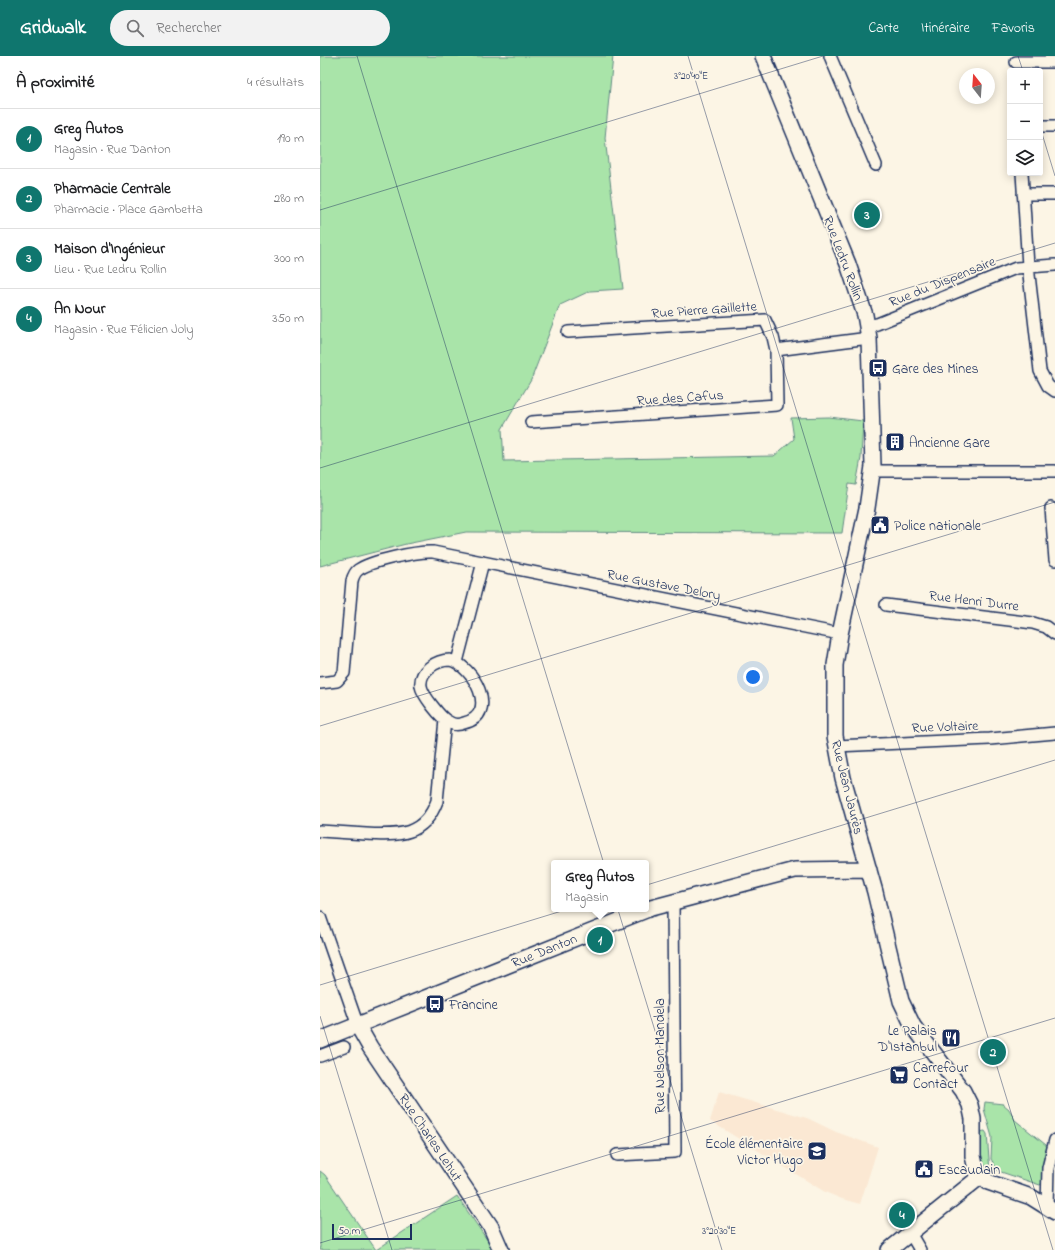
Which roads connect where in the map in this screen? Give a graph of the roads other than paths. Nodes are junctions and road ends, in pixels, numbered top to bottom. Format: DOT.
graph roads {
  1 [pos="763,56"];
  2 [pos="830,56"];
  3 [pos="1055,62"];
  4 [pos="1015,63"];
  5 [pos="1043,126"];
  6 [pos="1055,126"];
  7 [pos="876,165"];
  8 [pos="1022,176"];
  9 [pos="1023,194"];
  10 [pos="1055,194"];
  11 [pos="1055,265"];
  12 [pos="1028,266"];
  13 [pos="568,332"];
  14 [pos="868,332"];
  15 [pos="776,350"];
  16 [pos="1051,389"];
  17 [pos="531,422"];
  18 [pos="873,471"];
  19 [pos="1055,471"];
  20 [pos="1051,508"];
  21 [pos="1055,560"];
  22 [pos="483,562"];
  23 [pos="886,605"];
  24 [pos="840,634"];
  25 [pos="1055,634"];
  26 [pos="458,657"];
  27 [pos="320,683"];
  28 [pos="445,720"];
  29 [pos="1055,733"];
  30 [pos="836,746"];
  31 [pos="320,831"];
  32 [pos="869,869"];
  33 [pos="673,902"];
  34 [pos="649,910"];
  35 [pos="642,912"];
  36 [pos="320,917"];
  37 [pos="358,1026"];
  38 [pos="320,1040"];
  39 [pos="344,1047"];
  40 [pos="320,1056"];
  41 [pos="1055,1140"];
  42 [pos="617,1155"];
  43 [pos="981,1176"];
  44 [pos="1051,1209"];
  45 [pos="910,1233"];
  46 [pos="501,1250"];
  47 [pos="889,1250"];
  48 [pos="920,1250"];
  1 -- 14 [label="street, Rue Ledru Rollin"];
  2 -- 7 [label="street"];
  3 -- 4 [label="street"];
  5 -- 6 [label="street"];
  8 -- 9 [label="street"];
  9 -- 10 [label="street"];
  9 -- 12 [label="street"];
  11 -- 12 [label="street, Rue du Dispensaire"];
  12 -- 14 [label="street, Rue du Dispensaire"];
  12 -- 16 [label="street"];
  13 -- 15 [label="street, Rue Pierre Gaillette"];
  14 -- 15 [label="street"];
  14 -- 18 [label="street, Rue Ledru Rollin"];
  15 -- 17 [label="street, Rue des Cafus"];
  18 -- 19 [label="street"];
  18 -- 24 [label="street, Rue Jean Jaurès"];
  20 -- 21 [label="street"];
  22 -- 24 [label="street, Rue Gustave Delory"];
  22 -- 26 [label="street"];
  22 -- 27 [label="street, Rue Gustave Delory"];
  23 -- 25 [label="street, Rue Henri Durre"];
  24 -- 30 [label="street, Rue Jean Jaurès"];
  26 -- 28 [label="street"];
  26 -- 28 [label="street"];
  28 -- 31 [label="street"];
  29 -- 30 [label="street, Rue Voltaire"];
  30 -- 32 [label="street, Rue Jean Jaurès"];
  32 -- 33 [label="street, Rue Danton"];
  32 -- 43 [label="street, Rue Jean Jaurès"];
  33 -- 34 [label="street, Rue Danton"];
  33 -- 42 [label="street, Rue Nelson Mandela"];
  35 -- 37 [label="street, Rue Danton"];
  36 -- 37 [label="street"];
  37 -- 38 [label="street, Rue Danton"];
  37 -- 46 [label="street, Rue Charles Lehut"];
  39 -- 40 [label="street"];
  41 -- 44 [label="street"];
  43 -- 44 [label="street"];
  43 -- 45 [label="street"];
  45 -- 47 [label="street"];
  45 -- 48 [label="street"];
}
